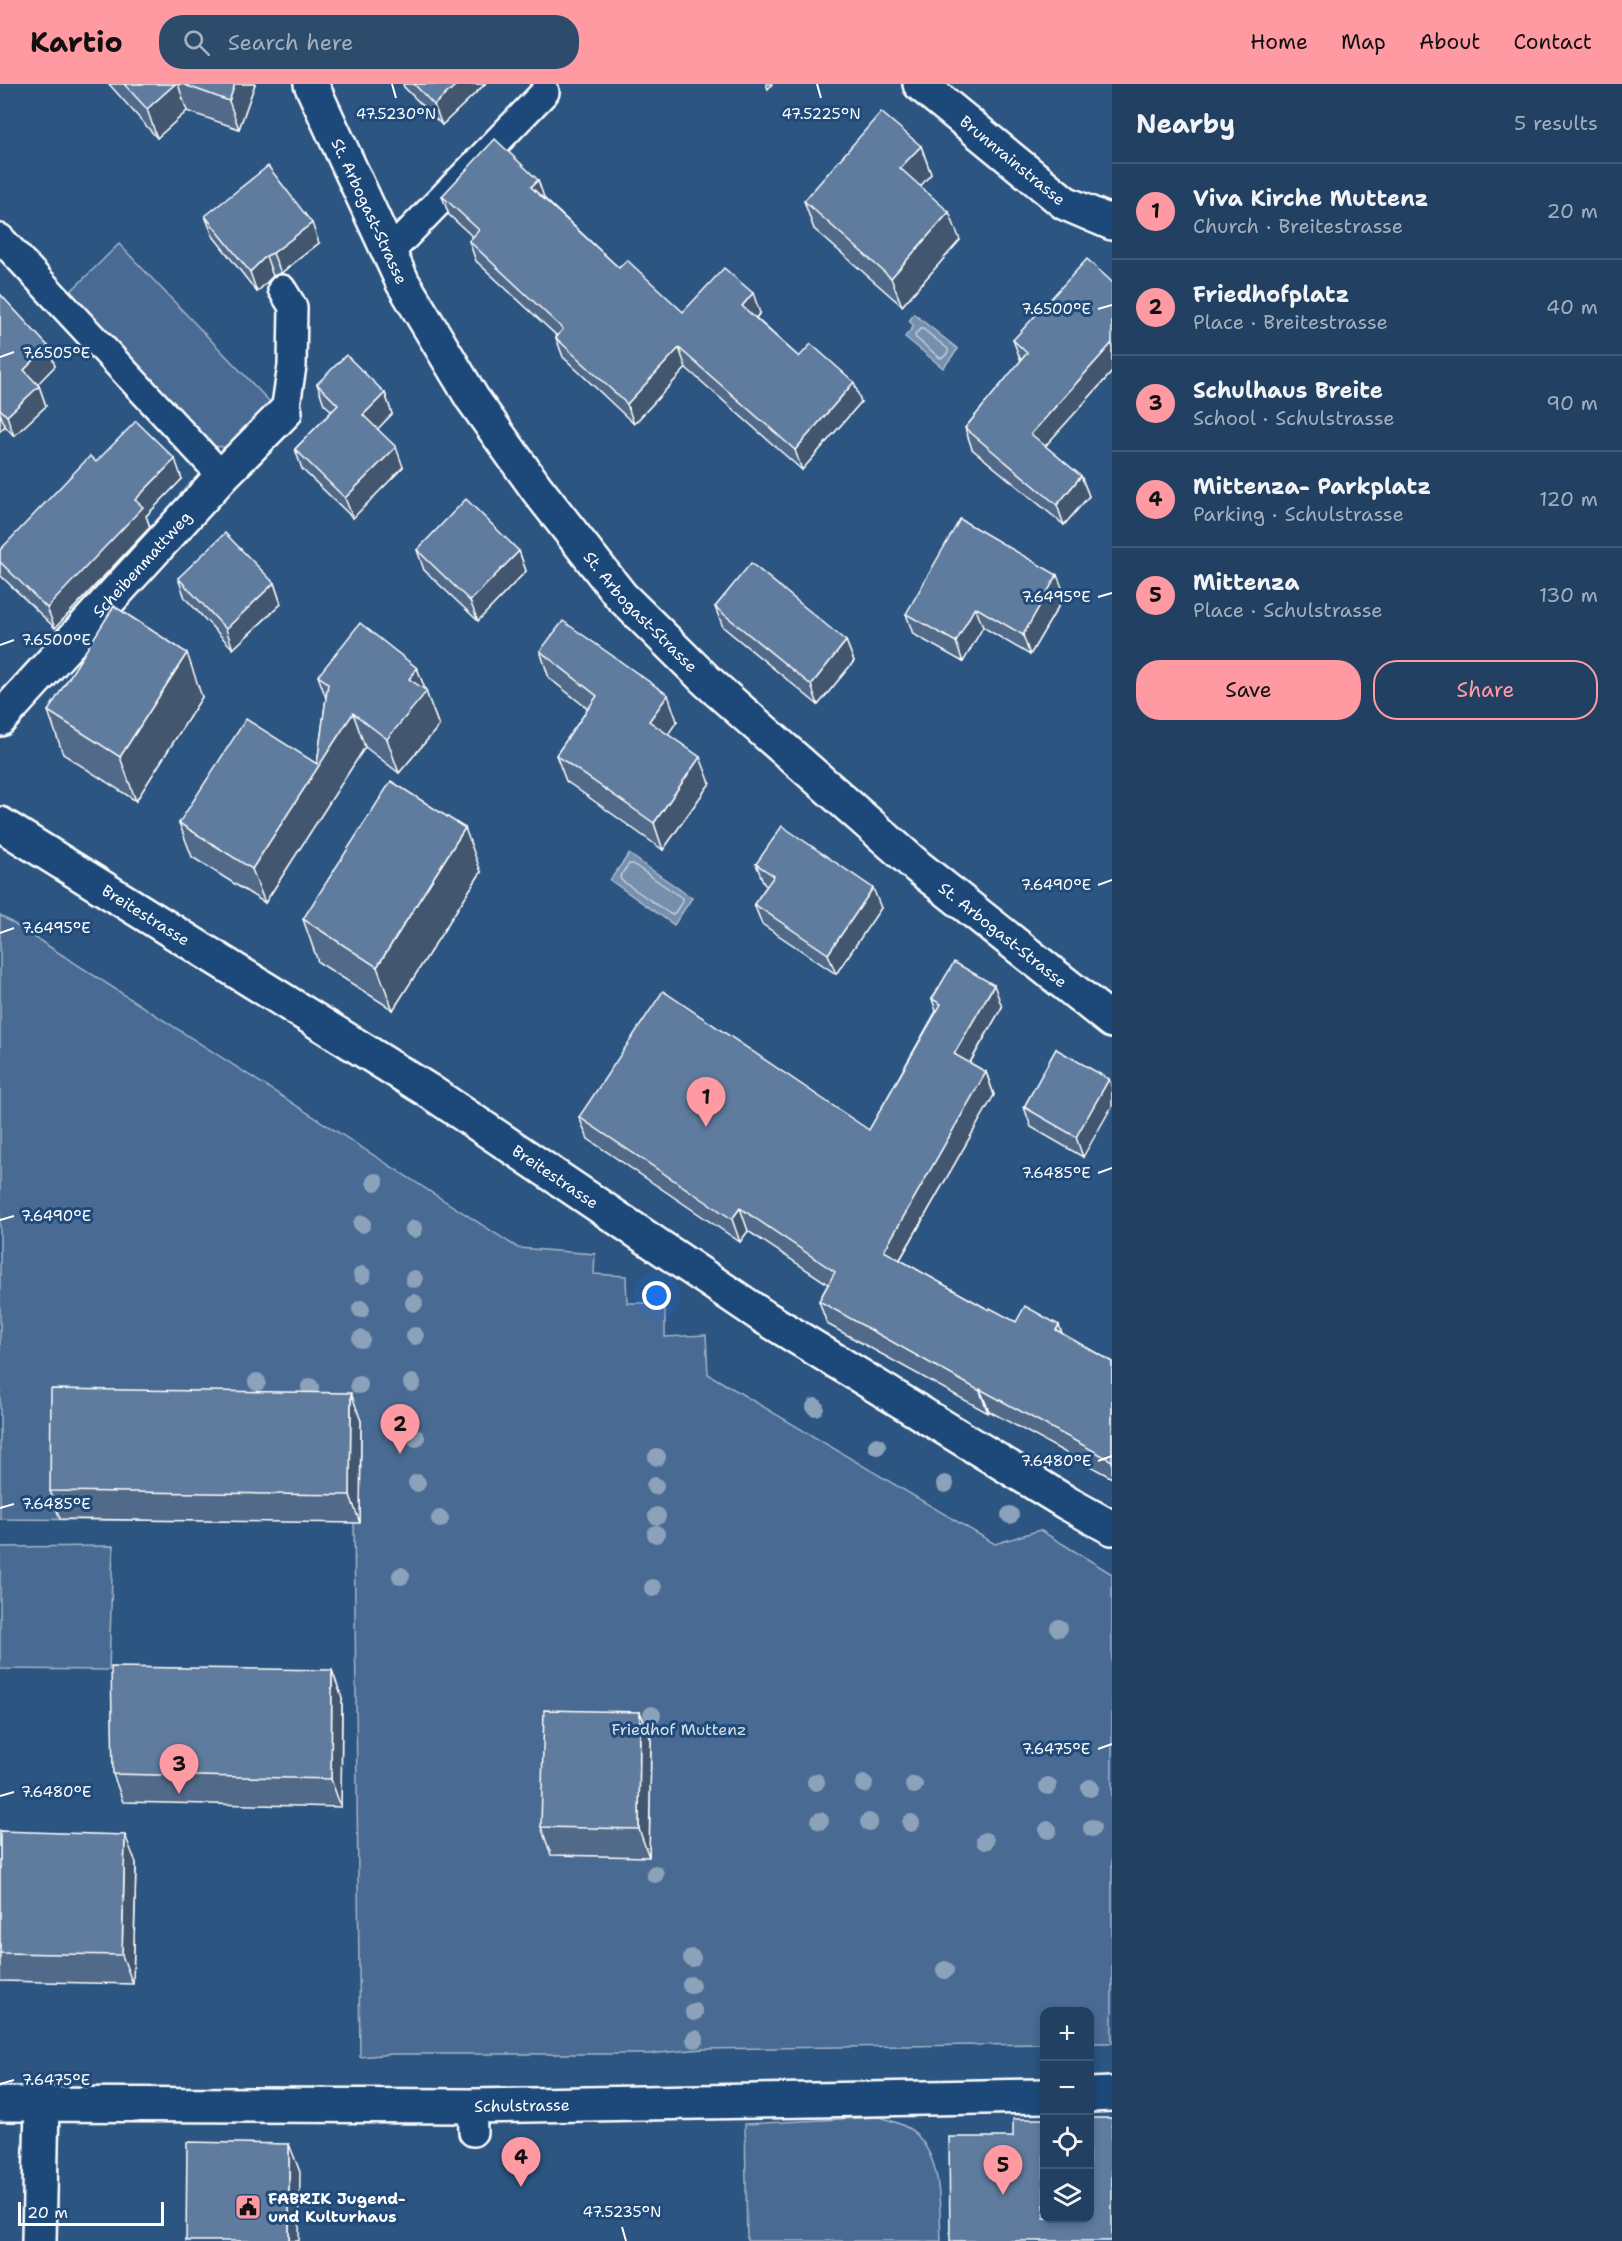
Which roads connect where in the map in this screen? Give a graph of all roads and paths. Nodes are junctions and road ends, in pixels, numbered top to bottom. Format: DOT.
graph roads {
  1 [pos="311,84"];
  2 [pos="920,84"];
  3 [pos="545,92"];
  4 [pos="1112,224"];
  5 [pos="0,238"];
  6 [pos="389,253"];
  7 [pos="282,289"];
  8 [pos="285,412"];
  9 [pos="222,476"];
  10 [pos="0,719"];
  11 [pos="0,824"];
  12 [pos="1112,1021"];
  13 [pos="1112,1528"];
  14 [pos="1112,2094"];
  15 [pos="1094,2095"];
  16 [pos="1040,2096"];
  17 [pos="0,2104"];
  18 [pos="42,2104"];
  19 [pos="39,2241"];
  1 -- 6 [label="street, St. Arbogast-Strasse"];
  2 -- 4 [label="street, Brunnrainstrasse"];
  3 -- 6 [label="lane"];
  5 -- 9 [label="lane"];
  6 -- 12 [label="street, St. Arbogast-Strasse"];
  7 -- 8 [label="lane"];
  8 -- 9 [label="street, Scheibenmattweg"];
  9 -- 10 [label="street, Scheibenmattweg"];
  11 -- 13 [label="street, Breitestrasse"];
  14 -- 15 [label="street"];
  16 -- 18 [label="street, Schulstrasse"];
  17 -- 18 [label="street, Schulstrasse"];
  18 -- 19 [label="street"];
}
